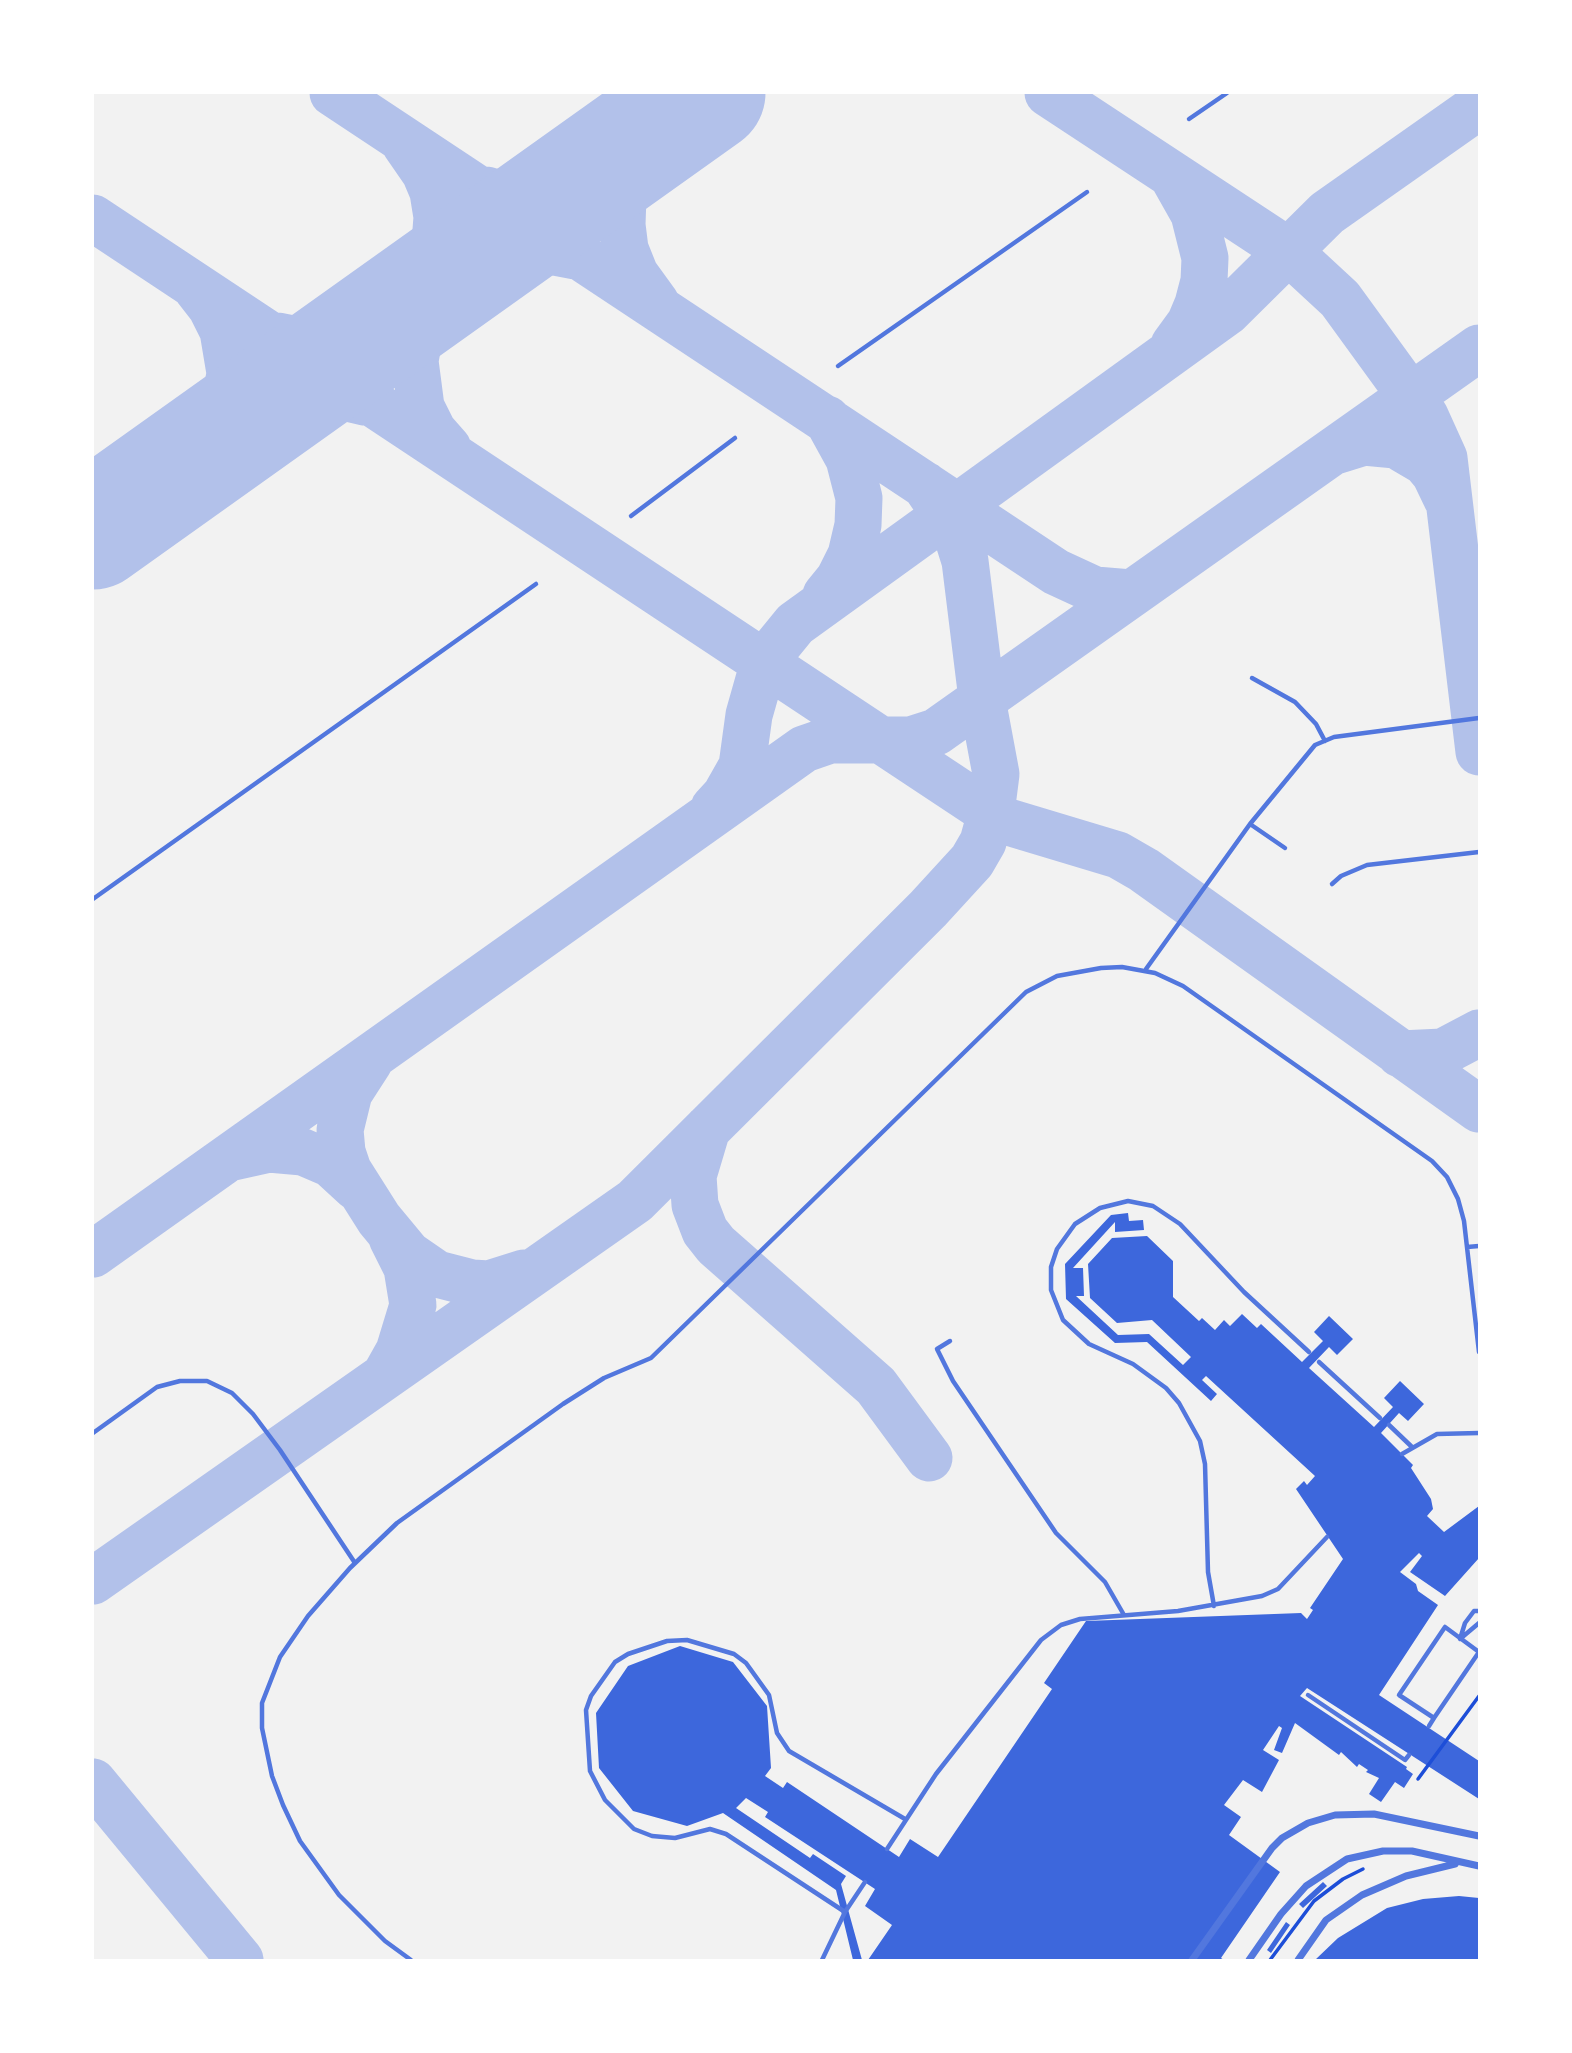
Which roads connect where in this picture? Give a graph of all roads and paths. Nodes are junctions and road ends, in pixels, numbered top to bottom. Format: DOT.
graph roads {
  1 [pos="1227,93"];
  2 [pos="1189,119"];
  3 [pos="1087,192"];
  4 [pos="838,366"];
  5 [pos="735,438"];
  6 [pos="631,516"];
  7 [pos="536,584"];
  8 [pos="1252,678"];
  9 [pos="1479,718"];
  10 [pos="1325,741"];
  11 [pos="1250,824"];
  12 [pos="1284,848"];
  13 [pos="1479,852"];
  14 [pos="1332,884"];
  15 [pos="93,899"];
  16 [pos="1146,970"];
  17 [pos="1479,1246"];
  18 [pos="1467,1247"];
  19 [pos="950,1341"];
  20 [pos="1309,1352"];
  21 [pos="1479,1352"];
  22 [pos="1319,1362"];
  23 [pos="1380,1418"];
  24 [pos="1389,1426"];
  25 [pos="93,1433"];
  26 [pos="1479,1433"];
  27 [pos="1412,1447"];
  28 [pos="1402,1454"];
  29 [pos="1327,1537"];
  30 [pos="355,1563"];
  31 [pos="1214,1606"];
  32 [pos="1479,1611"];
  33 [pos="1124,1615"];
  34 [pos="1479,1623"];
  35 [pos="1460,1639"];
  36 [pos="1308,1695"];
  37 [pos="1479,1696"];
  38 [pos="1434,1718"];
  39 [pos="1429,1726"];
  40 [pos="1409,1755"];
  41 [pos="1418,1779"];
  42 [pos="905,1819"];
  43 [pos="1479,1836"];
  44 [pos="887,1849"];
  45 [pos="1458,1863"];
  46 [pos="1373,1865"];
  47 [pos="1479,1866"];
  48 [pos="865,1882"];
  49 [pos="845,1912"];
  50 [pos="411,1960"];
  51 [pos="822,1960"];
  52 [pos="1192,1960"];
  53 [pos="1250,1960"];
  54 [pos="1270,1960"];
  55 [pos="1298,1960"];
  1 -- 2 [label="lane"];
  3 -- 4 [label="lane"];
  5 -- 6 [label="lane"];
  7 -- 15 [label="lane"];
  8 -- 10 [label="lane"];
  9 -- 10 [label="lane"];
  10 -- 11 [label="lane"];
  11 -- 12 [label="lane"];
  11 -- 16 [label="lane"];
  13 -- 14 [label="lane"];
  16 -- 18 [label="lane"];
  16 -- 30 [label="lane"];
  17 -- 18 [label="lane"];
  18 -- 21 [label="lane"];
  19 -- 33 [label="lane"];
  20 -- 31 [label="lane"];
  22 -- 23 [label="lane"];
  24 -- 27 [label="lane"];
  25 -- 30 [label="lane"];
  26 -- 27 [label="lane"];
  27 -- 28 [label="lane"];
  29 -- 31 [label="lane"];
  30 -- 50 [label="lane"];
  31 -- 33 [label="lane"];
  32 -- 35 [label="lane"];
  33 -- 42 [label="lane"];
  34 -- 35 [label="lane"];
  35 -- 38 [label="lane"];
  35 -- 38 [label="lane"];
  36 -- 40 [label="lane"];
  37 -- 41 [label="path"];
  38 -- 39 [label="lane"];
  42 -- 44 [label="lane"];
  42 -- 49 [label="lane"];
  43 -- 52 [label="street"];
  45 -- 47 [label="street"];
  45 -- 53 [label="street"];
  45 -- 55 [label="street"];
  46 -- 54 [label="path"];
  48 -- 49 [label="lane"];
  49 -- 51 [label="lane"];
}
